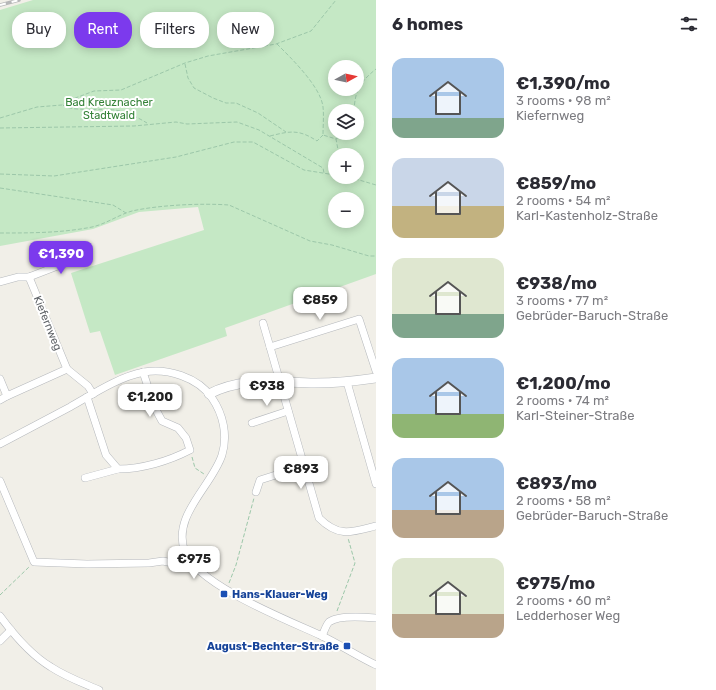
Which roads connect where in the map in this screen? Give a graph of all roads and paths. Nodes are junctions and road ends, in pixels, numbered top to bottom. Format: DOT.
graph roads {
  1 [pos="336,0"];
  2 [pos="276,44"];
  3 [pos="185,63"];
  4 [pos="376,68"];
  5 [pos="354,104"];
  6 [pos="62,105"];
  7 [pos="0,118"];
  8 [pos="147,123"];
  9 [pos="0,128"];
  10 [pos="286,132"];
  11 [pos="324,135"];
  12 [pos="328,136"];
  13 [pos="269,137"];
  14 [pos="0,174"];
  15 [pos="324,174"];
  16 [pos="328,174"];
  17 [pos="364,181"];
  18 [pos="376,185"];
  19 [pos="0,188"];
  20 [pos="127,213"];
  21 [pos="0,232"];
  22 [pos="86,255"];
  23 [pos="376,256"];
  24 [pos="29,277"];
  25 [pos="0,282"];
  26 [pos="263,323"];
  27 [pos="270,347"];
  28 [pos="67,369"];
  29 [pos="376,371"];
  30 [pos="143,372"];
  31 [pos="376,378"];
  32 [pos="0,379"];
  33 [pos="280,382"];
  34 [pos="347,382"];
  35 [pos="209,394"];
  36 [pos="90,395"];
  37 [pos="7,396"];
  38 [pos="0,400"];
  39 [pos="288,411"];
  40 [pos="252,423"];
  41 [pos="0,444"];
  42 [pos="190,450"];
  43 [pos="304,466"];
  44 [pos="118,469"];
  45 [pos="84,478"];
  46 [pos="210,478"];
  47 [pos="0,482"];
  48 [pos="376,484"];
  49 [pos="256,492"];
  50 [pos="376,526"];
  51 [pos="347,533"];
  52 [pos="34,562"];
  53 [pos="194,566"];
  54 [pos="227,589"];
  55 [pos="0,595"];
  56 [pos="0,616"];
  57 [pos="376,618"];
  58 [pos="334,619"];
  59 [pos="11,630"];
  60 [pos="322,636"];
  61 [pos="0,641"];
  62 [pos="376,665"];
  63 [pos="99,690"];
  1 -- 2 [label="path"];
  2 -- 3 [label="path"];
  2 -- 11 [label="path"];
  3 -- 6 [label="path"];
  3 -- 10 [label="path"];
  4 -- 5 [label="path"];
  6 -- 7 [label="path"];
  6 -- 8 [label="path"];
  8 -- 9 [label="path"];
  8 -- 13 [label="path"];
  10 -- 11 [label="path"];
  10 -- 13 [label="path"];
  11 -- 12 [label="path"];
  13 -- 15 [label="path"];
  14 -- 15 [label="path"];
  15 -- 16 [label="path"];
  17 -- 18 [label="path"];
  19 -- 20 [label="path"];
  20 -- 21 [label="path"];
  20 -- 23 [label="path"];
  22 -- 24 [label="street"];
  24 -- 25 [label="street"];
  24 -- 28 [label="street, Kiefernweg"];
  26 -- 27 [label="street"];
  27 -- 29 [label="street"];
  27 -- 33 [label="street"];
  28 -- 36 [label="street, Kiefernweg"];
  28 -- 37 [label="street"];
  30 -- 35 [label="street"];
  30 -- 36 [label="street"];
  30 -- 42 [label="street"];
  31 -- 34 [label="street"];
  32 -- 37 [label="street"];
  33 -- 34 [label="street"];
  33 -- 35 [label="street"];
  33 -- 39 [label="street"];
  34 -- 48 [label="street"];
  35 -- 46 [label="street"];
  36 -- 41 [label="street"];
  36 -- 44 [label="street"];
  37 -- 38 [label="street"];
  39 -- 40 [label="street"];
  39 -- 43 [label="street"];
  42 -- 44 [label="street"];
  42 -- 46 [label="path"];
  43 -- 49 [label="street"];
  43 -- 51 [label="street"];
  44 -- 45 [label="street"];
  46 -- 53 [label="street"];
  47 -- 52 [label="street"];
  49 -- 54 [label="path"];
  50 -- 51 [label="street"];
  51 -- 58 [label="path"];
  52 -- 53 [label="street"];
  52 -- 55 [label="path"];
  53 -- 54 [label="street"];
  54 -- 60 [label="street"];
  56 -- 59 [label="street"];
  57 -- 58 [label="street"];
  58 -- 60 [label="street"];
  59 -- 61 [label="street"];
  59 -- 63 [label="street"];
  60 -- 62 [label="street"];
}
